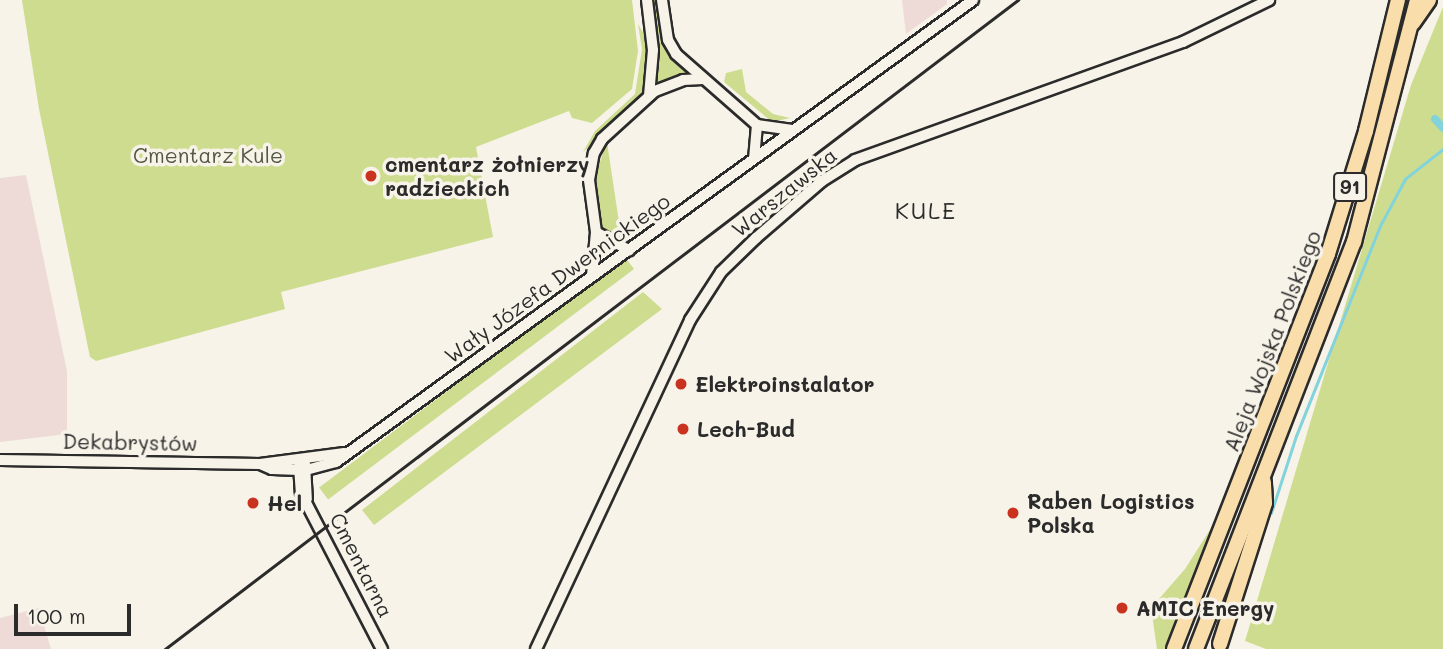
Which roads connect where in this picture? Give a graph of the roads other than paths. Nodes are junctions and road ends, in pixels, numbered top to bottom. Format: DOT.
graph roads {
  1 [pos="647,0"];
  2 [pos="662,0"];
  3 [pos="974,0"];
  4 [pos="1269,0"];
  5 [pos="1398,0"];
  6 [pos="1417,0"];
  7 [pos="1429,0"];
  8 [pos="1412,24"];
  9 [pos="703,79"];
  10 [pos="649,96"];
  11 [pos="757,125"];
  12 [pos="791,130"];
  13 [pos="754,157"];
  14 [pos="596,232"];
  15 [pos="629,250"];
  16 [pos="592,276"];
  17 [pos="0,460"];
  18 [pos="303,466"];
  19 [pos="1263,477"];
  20 [pos="1220,644"];
  21 [pos="382,649"];
  22 [pos="536,649"];
  23 [pos="1174,649"];
  24 [pos="1196,649"];
  1 -- 10 [label="street"];
  2 -- 9 [label="street"];
  3 -- 12 [label="street, Wały Józefa Dwernickiego"];
  4 -- 22 [label="street, Warszawska"];
  5 -- 23 [label="main road, Aleja Wojska Polskiego / 91"];
  6 -- 8 [label="main road, Aleja Wojska Polskiego"];
  7 -- 8 [label="main road"];
  8 -- 19 [label="main road, Aleja Wojska Polskiego / 91"];
  9 -- 10 [label="street"];
  9 -- 11 [label="street"];
  10 -- 14 [label="street"];
  11 -- 12 [label="street"];
  11 -- 13 [label="street"];
  12 -- 13 [label="street, Wały Józefa Dwernickiego"];
  13 -- 15 [label="street, Wały Józefa Dwernickiego"];
  14 -- 15 [label="street"];
  14 -- 16 [label="street"];
  15 -- 16 [label="street, Wały Józefa Dwernickiego"];
  16 -- 18 [label="street, Wały Józefa Dwernickiego"];
  17 -- 18 [label="street, Dekabrystów"];
  18 -- 21 [label="street, Cmentarna"];
  19 -- 20 [label="main road"];
  19 -- 24 [label="main road, Aleja Wojska Polskiego / 91"];
}
